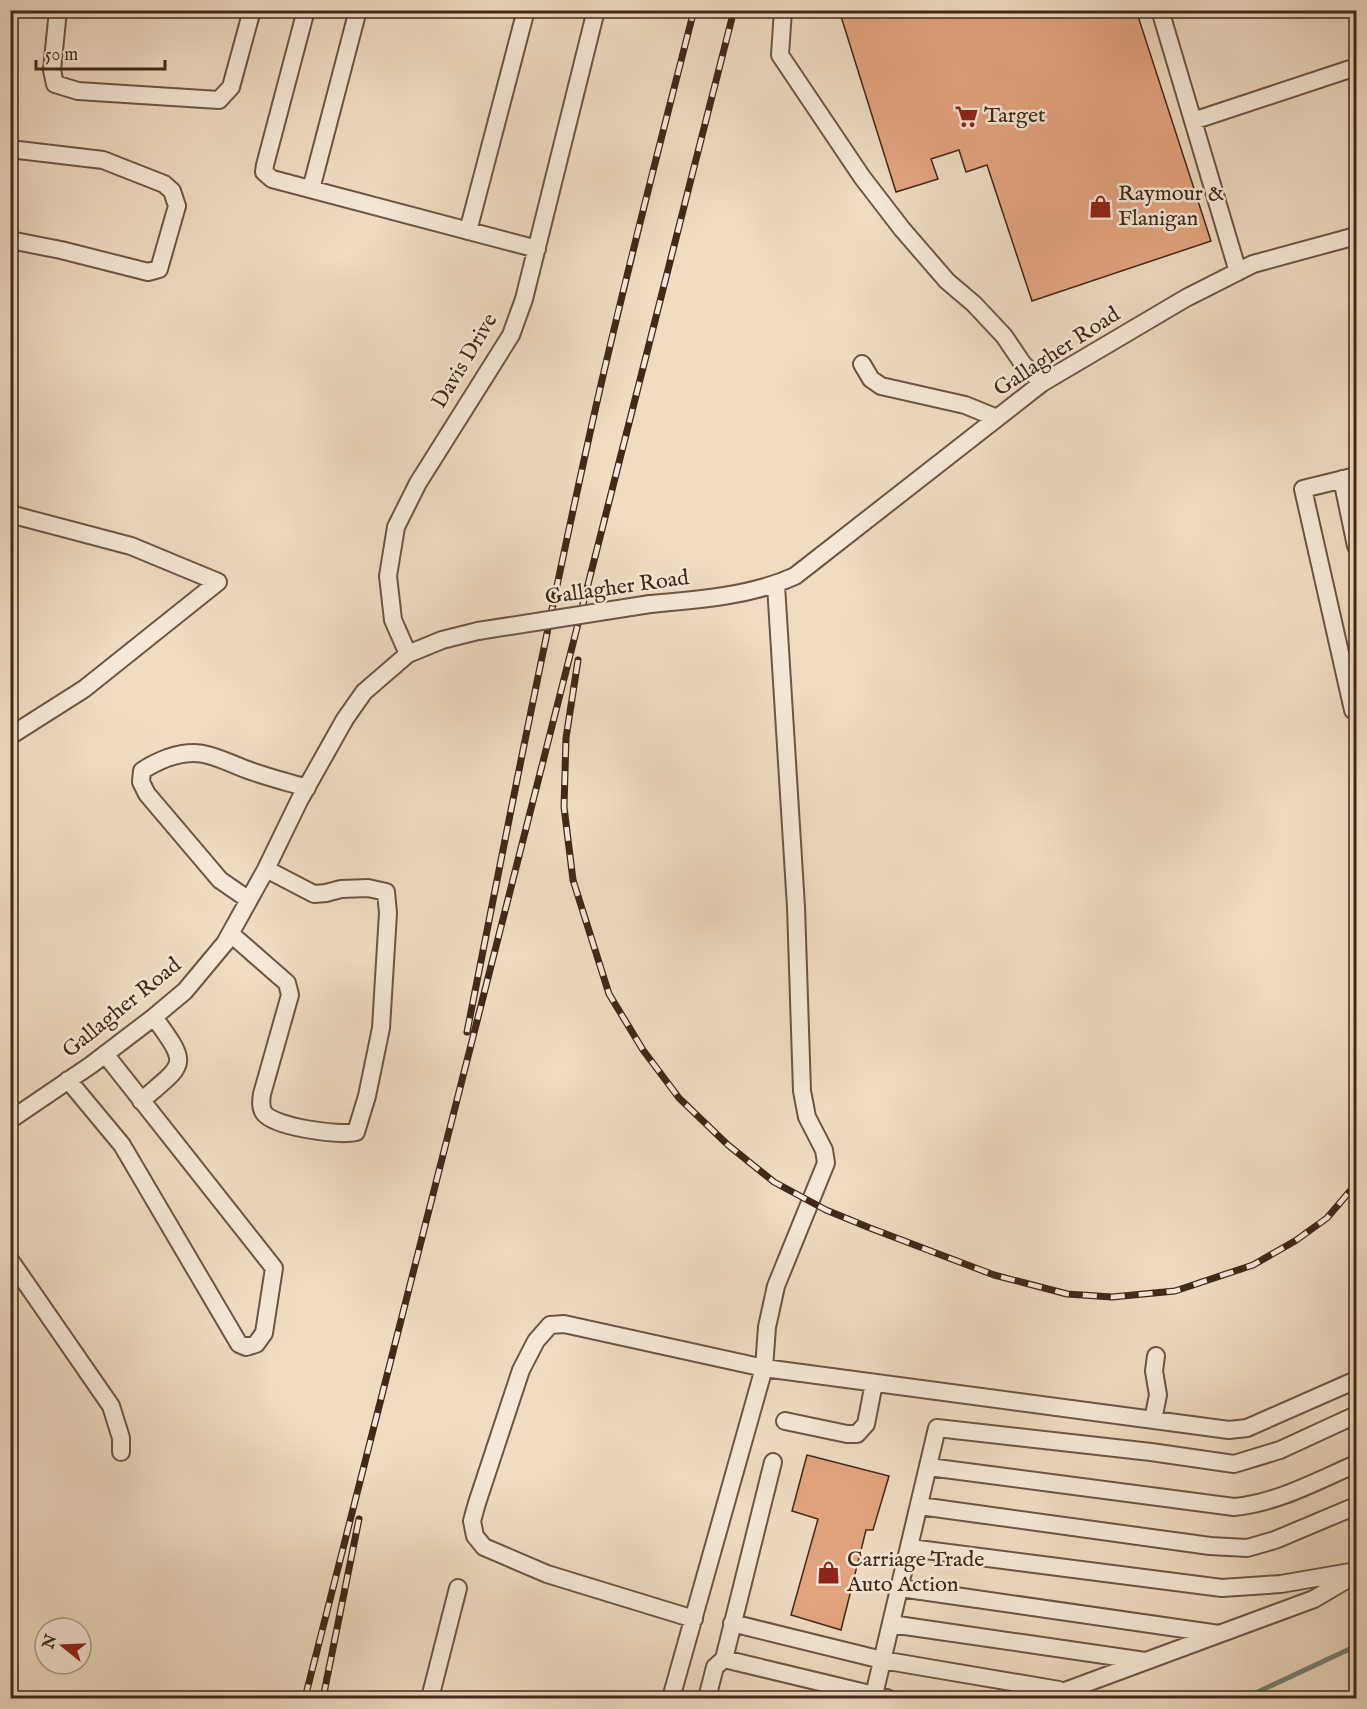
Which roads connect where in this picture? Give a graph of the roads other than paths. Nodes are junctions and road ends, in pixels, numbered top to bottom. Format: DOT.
graph roads {
  1 [pos="58,10"];
  2 [pos="252,10"];
  3 [pos="306,10"];
  4 [pos="358,10"];
  5 [pos="525,10"];
  6 [pos="596,10"];
  7 [pos="783,10"];
  8 [pos="1160,10"];
  9 [pos="1356,67"];
  10 [pos="1193,121"];
  11 [pos="10,149"];
  12 [pos="311,189"];
  13 [pos="468,231"];
  14 [pos="1356,236"];
  15 [pos="10,240"];
  16 [pos="537,249"];
  17 [pos="1238,272"];
  18 [pos="862,364"];
  19 [pos="1042,383"];
  20 [pos="997,418"];
  21 [pos="1349,477"];
  22 [pos="10,514"];
  23 [pos="1356,546"];
  24 [pos="777,585"];
  25 [pos="408,654"];
  26 [pos="1356,711"];
  27 [pos="10,736"];
  28 [pos="307,788"];
  29 [pos="266,869"];
  30 [pos="249,900"];
  31 [pos="231,934"];
  32 [pos="154,1017"];
  33 [pos="105,1054"];
  34 [pos="69,1080"];
  35 [pos="141,1101"];
  36 [pos="10,1120"];
  37 [pos="10,1260"];
  38 [pos="1156,1356"];
  39 [pos="764,1368"];
  40 [pos="1356,1380"];
  41 [pos="874,1383"];
  42 [pos="1153,1420"];
  43 [pos="1355,1420"];
  44 [pos="785,1421"];
  45 [pos="122,1452"];
  46 [pos="773,1462"];
  47 [pos="1356,1464"];
  48 [pos="929,1467"];
  49 [pos="920,1506"];
  50 [pos="1356,1506"];
  51 [pos="910,1548"];
  52 [pos="1356,1573"];
  53 [pos="458,1588"];
  54 [pos="900,1588"];
  55 [pos="694,1619"];
  56 [pos="732,1623"];
  57 [pos="891,1624"];
  58 [pos="1223,1634"];
  59 [pos="724,1659"];
  60 [pos="882,1660"];
  61 [pos="1147,1662"];
  62 [pos="1066,1691"];
  63 [pos="880,1697"];
  64 [pos="430,1698"];
  65 [pos="671,1698"];
  66 [pos="707,1698"];
  67 [pos="1033,1698"];
  1 -- 2 [label="street"];
  3 -- 12 [label="street"];
  4 -- 12 [label="street"];
  5 -- 13 [label="street"];
  6 -- 16 [label="street, Davis Drive"];
  7 -- 19 [label="street"];
  8 -- 10 [label="street"];
  9 -- 10 [label="street"];
  10 -- 17 [label="street"];
  11 -- 15 [label="street"];
  12 -- 13 [label="street"];
  13 -- 16 [label="street"];
  14 -- 17 [label="street, Gallagher Road"];
  16 -- 25 [label="street, Davis Drive"];
  17 -- 19 [label="street, Gallagher Road"];
  18 -- 20 [label="street"];
  19 -- 20 [label="street, Gallagher Road"];
  20 -- 24 [label="street, Gallagher Road"];
  21 -- 23 [label="street"];
  21 -- 26 [label="street"];
  22 -- 27 [label="street"];
  24 -- 25 [label="street, Gallagher Road, bridge"];
  24 -- 39 [label="street"];
  25 -- 28 [label="street, Gallagher Road"];
  28 -- 29 [label="street, Gallagher Road"];
  28 -- 30 [label="street"];
  29 -- 30 [label="street, Gallagher Road"];
  29 -- 31 [label="street"];
  30 -- 31 [label="street, Gallagher Road"];
  31 -- 32 [label="street, Gallagher Road"];
  32 -- 33 [label="street, Gallagher Road"];
  32 -- 35 [label="street"];
  33 -- 34 [label="street, Gallagher Road"];
  33 -- 35 [label="street"];
  34 -- 35 [label="street"];
  34 -- 36 [label="street, Gallagher Road"];
  37 -- 45 [label="street"];
  38 -- 42 [label="street"];
  39 -- 41 [label="street"];
  39 -- 55 [label="street"];
  39 -- 55 [label="street"];
  40 -- 42 [label="street"];
  41 -- 42 [label="street"];
  41 -- 44 [label="street"];
  43 -- 48 [label="street"];
  46 -- 56 [label="street"];
  47 -- 48 [label="street"];
  48 -- 49 [label="street"];
  49 -- 50 [label="street"];
  49 -- 51 [label="street"];
  51 -- 52 [label="street"];
  51 -- 54 [label="street"];
  52 -- 58 [label="street"];
  53 -- 64 [label="street"];
  54 -- 57 [label="street"];
  54 -- 58 [label="street"];
  55 -- 65 [label="street"];
  56 -- 59 [label="street"];
  56 -- 60 [label="street"];
  57 -- 60 [label="street"];
  57 -- 61 [label="street"];
  58 -- 61 [label="street"];
  59 -- 63 [label="street"];
  59 -- 66 [label="street"];
  60 -- 62 [label="street"];
  60 -- 63 [label="street"];
  61 -- 62 [label="street"];
  62 -- 67 [label="street"];
}
